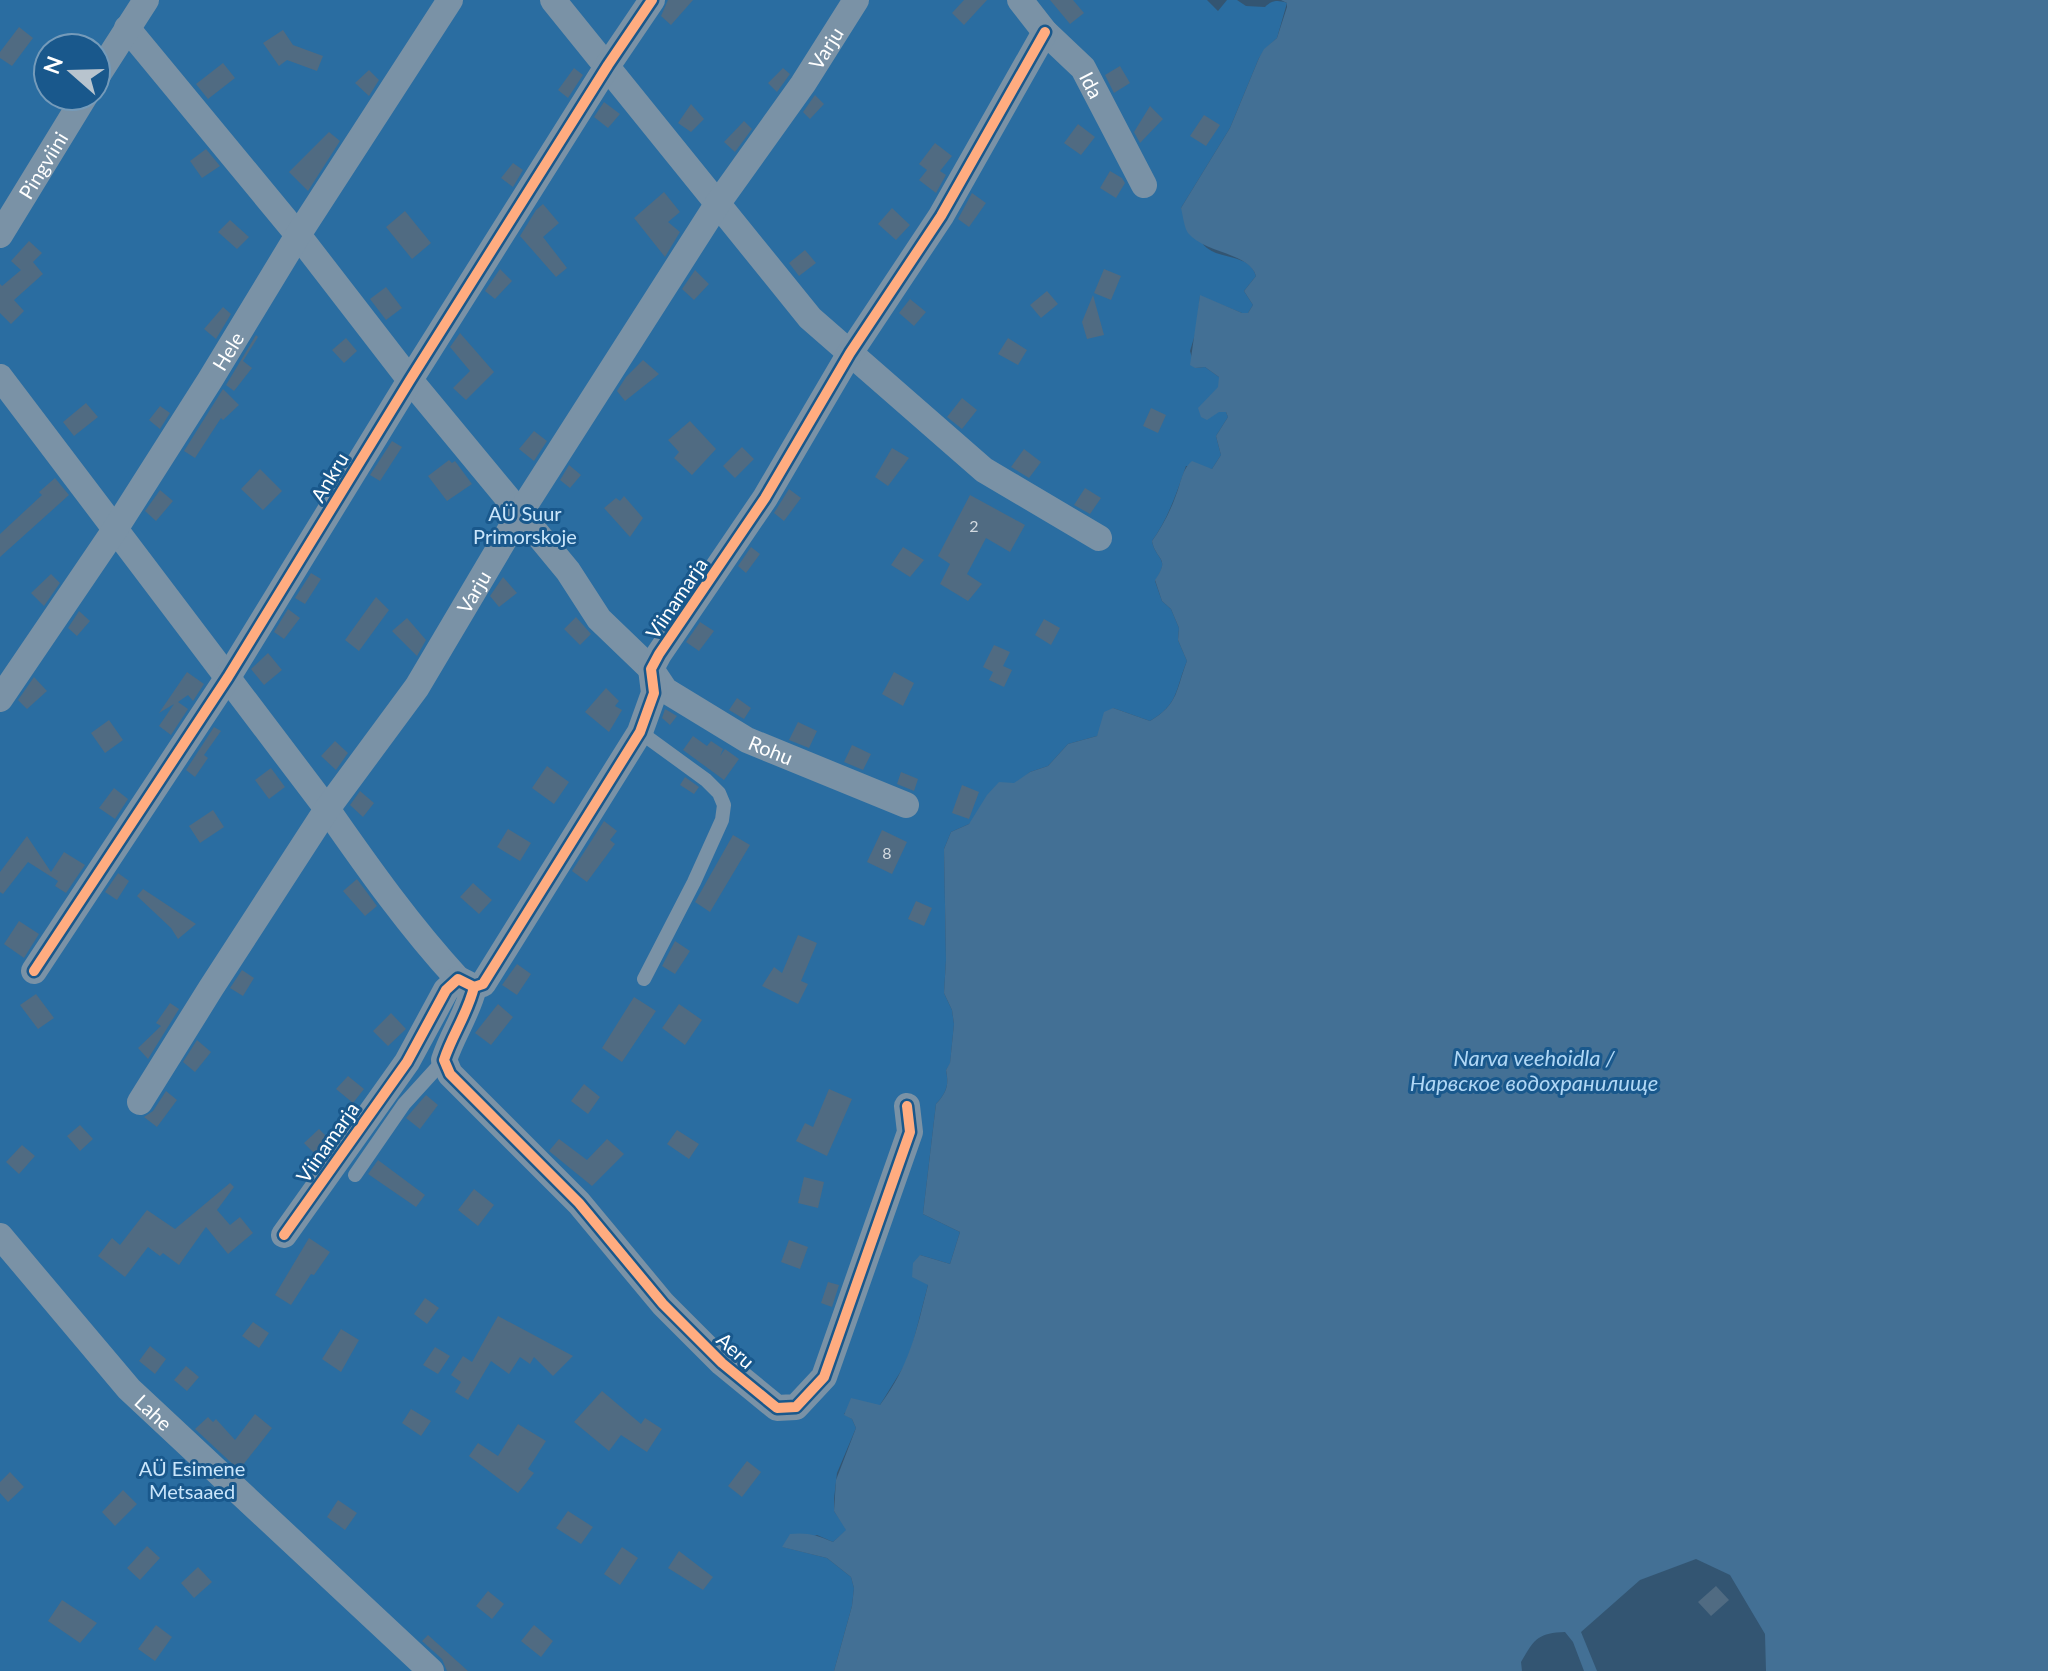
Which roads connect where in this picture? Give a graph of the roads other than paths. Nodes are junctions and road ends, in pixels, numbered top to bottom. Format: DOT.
graph roads {
  1 [pos="146,0"];
  2 [pos="450,0"];
  3 [pos="553,0"];
  4 [pos="652,0"];
  5 [pos="856,0"];
  6 [pos="1020,0"];
  7 [pos="127,28"];
  8 [pos="1045,32"];
  9 [pos="112,52"];
  10 [pos="608,65"];
  11 [pos="75,112"];
  12 [pos="1144,185"];
  13 [pos="718,203"];
  14 [pos="0,235"];
  15 [pos="298,235"];
  16 [pos="850,353"];
  17 [pos="0,377"];
  18 [pos="410,380"];
  19 [pos="520,513"];
  20 [pos="114,531"];
  21 [pos="1099,538"];
  22 [pos="651,669"];
  23 [pos="228,677"];
  24 [pos="0,699"];
  25 [pos="640,732"];
  26 [pos="906,805"];
  27 [pos="327,809"];
  28 [pos="34,971"];
  29 [pos="644,979"];
  30 [pos="466,983"];
  31 [pos="444,1060"];
  32 [pos="140,1102"];
  33 [pos="907,1106"];
  34 [pos="355,1175"];
  35 [pos="284,1235"];
  36 [pos="0,1236"];
  37 [pos="431,1671"];
  1 -- 7 [label="street"];
  2 -- 15 [label="street, Hele"];
  3 -- 10 [label="street"];
  4 -- 10 [label="street, Ankru"];
  5 -- 13 [label="street, Varju"];
  6 -- 8 [label="street, Ida"];
  7 -- 9 [label="street"];
  7 -- 15 [label="street, Rohu"];
  8 -- 12 [label="street, Ida"];
  8 -- 16 [label="street, Viinamarja"];
  10 -- 13 [label="street"];
  10 -- 18 [label="street, Ankru"];
  11 -- 14 [label="street, Pingviini"];
  13 -- 16 [label="street"];
  13 -- 19 [label="street, Varju"];
  15 -- 18 [label="street, Rohu"];
  15 -- 20 [label="street, Hele"];
  16 -- 21 [label="street"];
  16 -- 22 [label="street, Viinamarja"];
  17 -- 20 [label="street"];
  18 -- 19 [label="street, Rohu"];
  18 -- 23 [label="street, Ankru"];
  19 -- 22 [label="street, Rohu"];
  19 -- 27 [label="street, Varju"];
  20 -- 23 [label="street"];
  20 -- 24 [label="street, Hele"];
  22 -- 25 [label="street, Viinamarja"];
  22 -- 26 [label="street, Rohu"];
  23 -- 27 [label="street"];
  23 -- 28 [label="street, Ankru"];
  25 -- 29 [label="lane"];
  25 -- 30 [label="street, Viinamarja"];
  27 -- 30 [label="street"];
  27 -- 32 [label="street, Varju"];
  30 -- 31 [label="street"];
  30 -- 35 [label="street, Viinamarja"];
  31 -- 33 [label="street, Aeru"];
  31 -- 34 [label="lane"];
  36 -- 37 [label="street, Lahe"];
}
